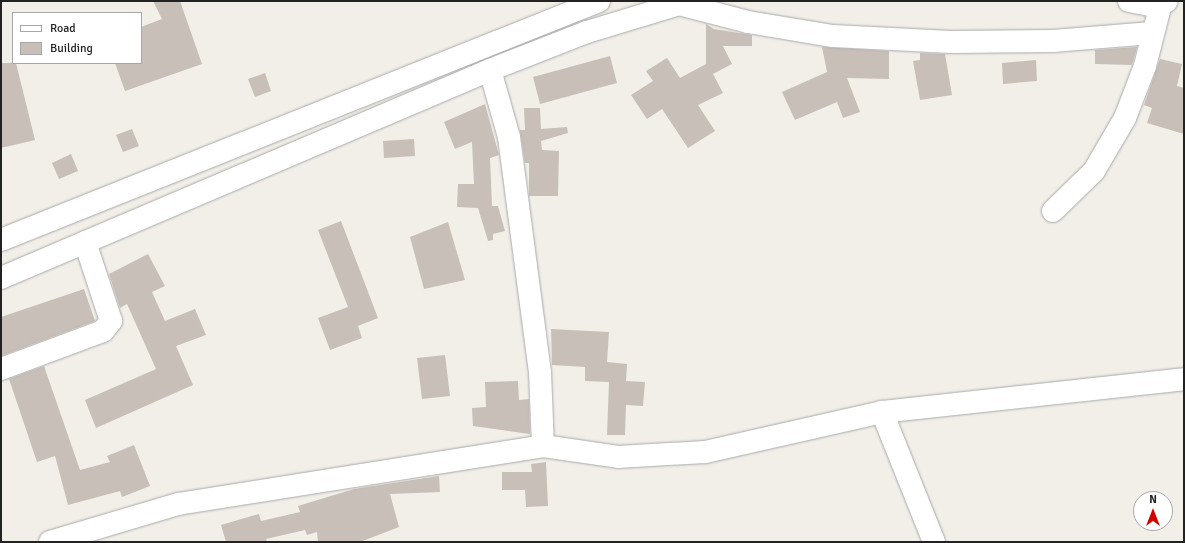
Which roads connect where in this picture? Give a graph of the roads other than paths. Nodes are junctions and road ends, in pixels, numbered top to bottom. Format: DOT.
graph roads {
  1 [pos="599,1"];
  2 [pos="1129,1"];
  3 [pos="1164,2"];
  4 [pos="684,3"];
  5 [pos="1152,33"];
  6 [pos="490,70"];
  7 [pos="1053,211"];
  8 [pos="1,240"];
  9 [pos="85,242"];
  10 [pos="1,278"];
  11 [pos="1,369"];
  12 [pos="1184,379"];
  13 [pos="882,412"];
  14 [pos="543,446"];
  15 [pos="50,542"];
  16 [pos="934,542"];
  1 -- 8 [label="street"];
  2 -- 3 [label="street"];
  3 -- 5 [label="street"];
  4 -- 5 [label="street"];
  4 -- 6 [label="street"];
  5 -- 7 [label="street"];
  6 -- 9 [label="street"];
  6 -- 14 [label="street"];
  9 -- 10 [label="street"];
  9 -- 11 [label="street"];
  12 -- 13 [label="street"];
  13 -- 14 [label="street"];
  13 -- 16 [label="street"];
  14 -- 15 [label="street"];
}
